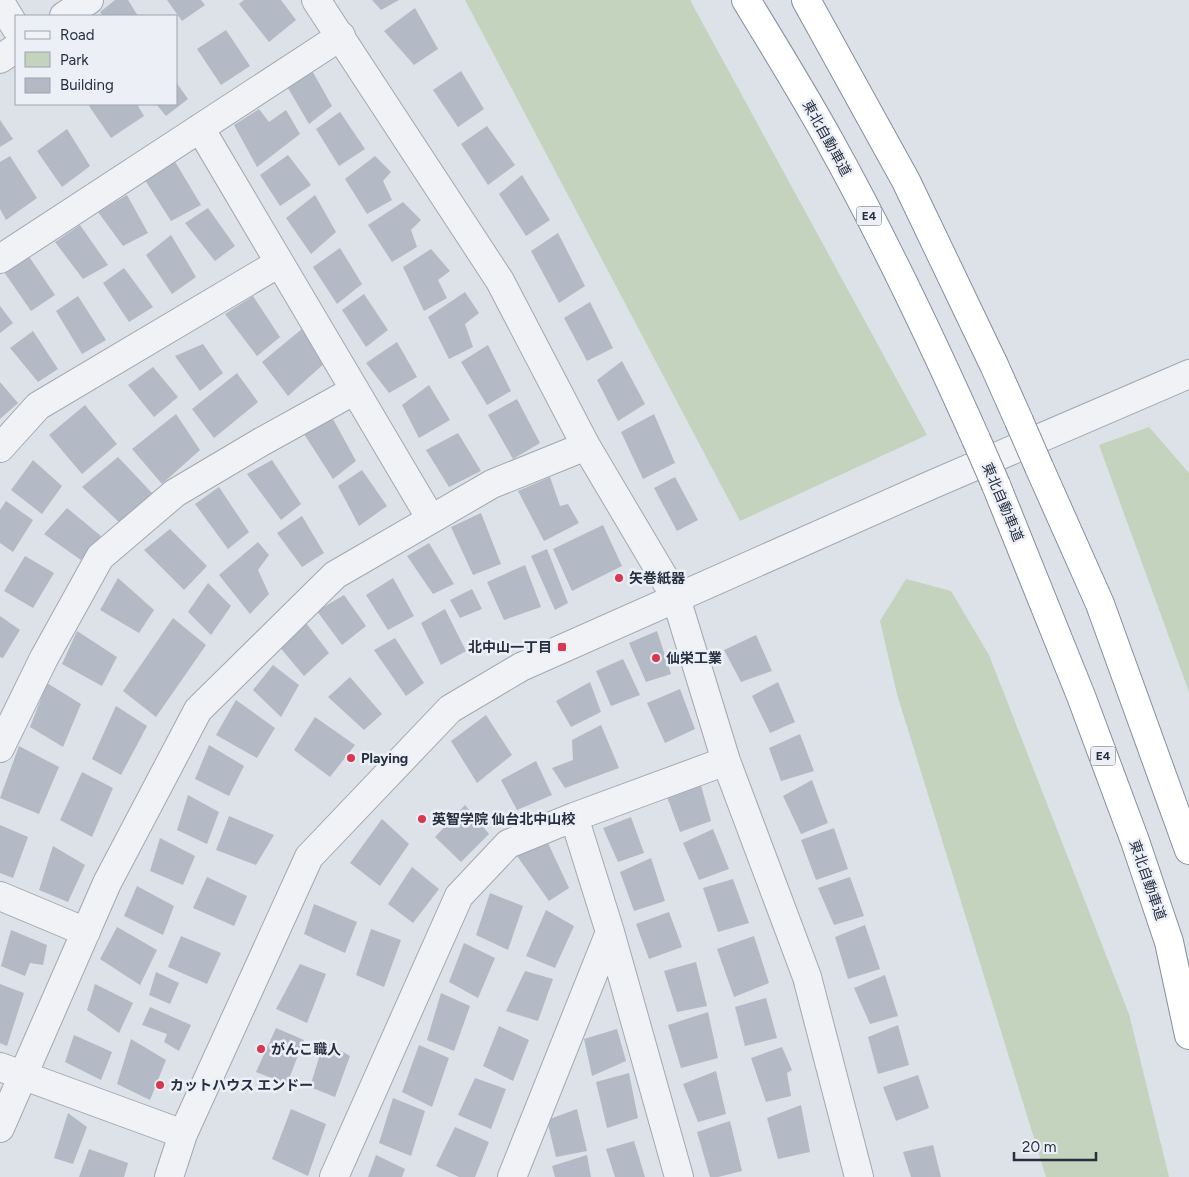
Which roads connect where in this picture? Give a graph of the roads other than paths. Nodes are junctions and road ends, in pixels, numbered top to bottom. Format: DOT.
graph roads {
  1 [pos="89,0"];
  2 [pos="316,0"];
  3 [pos="746,0"];
  4 [pos="806,0"];
  5 [pos="0,2"];
  6 [pos="66,15"];
  7 [pos="15,26"];
  8 [pos="341,36"];
  9 [pos="15,49"];
  10 [pos="0,59"];
  11 [pos="200,128"];
  12 [pos="0,259"];
  13 [pos="279,263"];
  14 [pos="1189,374"];
  15 [pos="355,390"];
  16 [pos="586,446"];
  17 [pos="0,448"];
  18 [pos="432,519"];
  19 [pos="676,598"];
  20 [pos="0,748"];
  21 [pos="726,761"];
  22 [pos="574,817"];
  23 [pos="1189,850"];
  24 [pos="0,896"];
  25 [pos="86,932"];
  26 [pos="610,932"];
  27 [pos="1189,1034"];
  28 [pos="12,1071"];
  29 [pos="0,1128"];
  30 [pos="183,1134"];
  31 [pos="524,1148"];
  32 [pos="169,1177"];
  33 [pos="334,1177"];
  34 [pos="512,1177"];
  35 [pos="532,1177"];
  36 [pos="680,1177"];
  37 [pos="859,1177"];
  1 -- 6 [label="street"];
  2 -- 8 [label="street"];
  3 -- 27 [label="highway, 東北自動車道 / E4, bridge"];
  4 -- 23 [label="highway, bridge"];
  5 -- 7 [label="street"];
  8 -- 11 [label="street"];
  8 -- 16 [label="street"];
  9 -- 10 [label="street"];
  11 -- 12 [label="street"];
  11 -- 13 [label="street"];
  13 -- 15 [label="street"];
  13 -- 17 [label="street"];
  14 -- 19 [label="street"];
  15 -- 18 [label="street"];
  15 -- 20 [label="street"];
  16 -- 18 [label="street"];
  16 -- 19 [label="street"];
  18 -- 25 [label="street"];
  19 -- 21 [label="street"];
  19 -- 30 [label="street"];
  21 -- 22 [label="street"];
  21 -- 37 [label="street"];
  22 -- 26 [label="street"];
  22 -- 33 [label="street"];
  24 -- 25 [label="street"];
  25 -- 28 [label="street"];
  26 -- 31 [label="street"];
  26 -- 36 [label="street"];
  28 -- 29 [label="street"];
  28 -- 30 [label="street"];
  30 -- 32 [label="street"];
  31 -- 34 [label="street"];
  31 -- 35 [label="street"];
}
